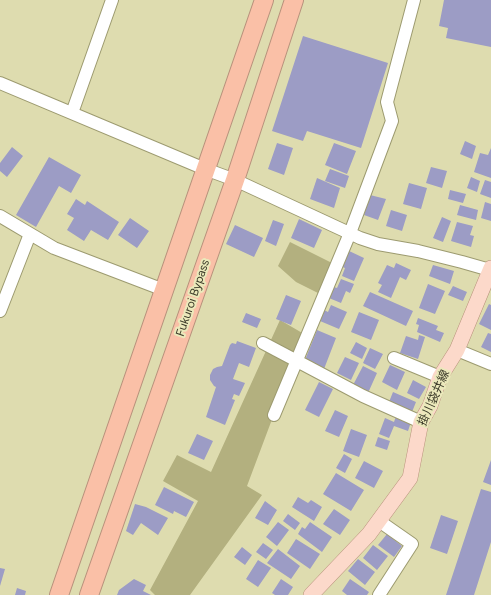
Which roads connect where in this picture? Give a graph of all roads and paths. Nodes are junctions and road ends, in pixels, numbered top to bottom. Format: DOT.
graph roads {
  1 [pos="112,0"];
  2 [pos="264,0"];
  3 [pos="294,0"];
  4 [pos="414,0"];
  5 [pos="0,83"];
  6 [pos="72,113"];
  7 [pos="205,169"];
  8 [pos="235,180"];
  9 [pos="0,216"];
  10 [pos="350,233"];
  11 [pos="30,234"];
  12 [pos="490,271"];
  13 [pos="164,290"];
  14 [pos="0,311"];
  15 [pos="263,343"];
  16 [pos="457,350"];
  17 [pos="394,358"];
  18 [pos="297,361"];
  19 [pos="491,364"];
  20 [pos="440,377"];
  21 [pos="274,415"];
  22 [pos="421,422"];
  23 [pos="379,521"];
  24 [pos="59,595"];
  25 [pos="89,595"];
  26 [pos="311,595"];
  27 [pos="379,595"];
  1 -- 6 [label="street"];
  2 -- 7 [label="highway"];
  3 -- 8 [label="highway, Fukuroi Bypass"];
  4 -- 10 [label="street"];
  5 -- 6 [label="street"];
  6 -- 7 [label="street"];
  7 -- 8 [label="street"];
  7 -- 13 [label="highway"];
  8 -- 10 [label="street"];
  8 -- 25 [label="highway, Fukuroi Bypass"];
  9 -- 11 [label="street"];
  10 -- 12 [label="street"];
  10 -- 18 [label="street"];
  11 -- 13 [label="street"];
  11 -- 14 [label="street"];
  12 -- 16 [label="main road, 掛川袋井線"];
  13 -- 24 [label="highway"];
  15 -- 18 [label="street"];
  16 -- 19 [label="street"];
  16 -- 20 [label="main road, 掛川袋井線"];
  17 -- 20 [label="street"];
  18 -- 21 [label="street"];
  18 -- 22 [label="street"];
  20 -- 22 [label="main road, 掛川袋井線"];
  22 -- 23 [label="main road, 掛川袋井線"];
  23 -- 26 [label="main road, 掛川袋井線"];
  23 -- 27 [label="street"];
}
